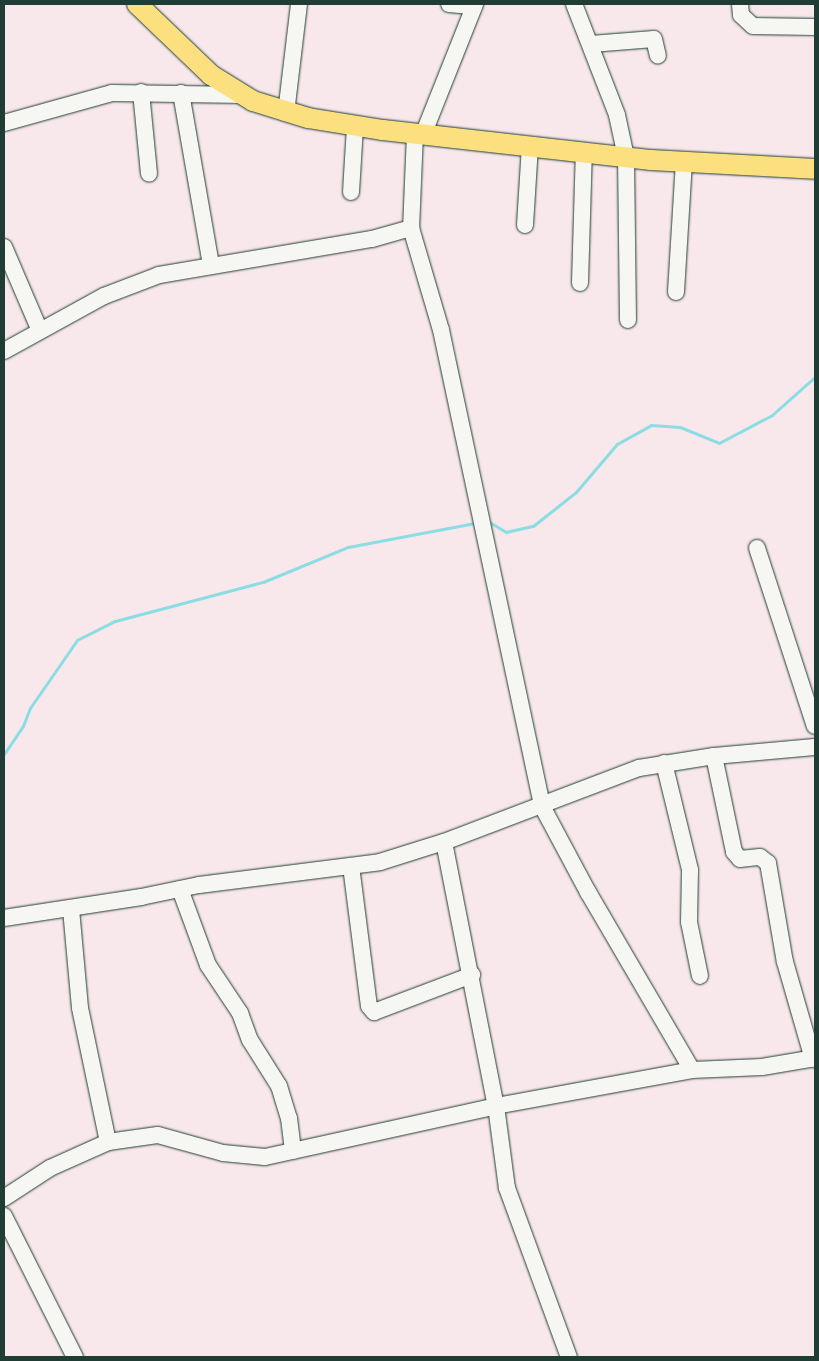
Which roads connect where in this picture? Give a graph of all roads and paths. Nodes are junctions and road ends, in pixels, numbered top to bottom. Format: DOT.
graph roads {
  1 [pos="299,4"];
  2 [pos="449,4"];
  3 [pos="740,4"];
  4 [pos="139,5"];
  5 [pos="474,5"];
  6 [pos="580,6"];
  7 [pos="815,27"];
  8 [pos="591,44"];
  9 [pos="658,56"];
  10 [pos="142,92"];
  11 [pos="180,93"];
  12 [pos="244,95"];
  13 [pos="286,113"];
  14 [pos="4,122"];
  15 [pos="355,126"];
  16 [pos="419,134"];
  17 [pos="530,146"];
  18 [pos="584,152"];
  19 [pos="626,157"];
  20 [pos="684,162"];
  21 [pos="815,169"];
  22 [pos="149,174"];
  23 [pos="351,192"];
  24 [pos="525,225"];
  25 [pos="411,228"];
  26 [pos="4,247"];
  27 [pos="211,265"];
  28 [pos="580,283"];
  29 [pos="676,292"];
  30 [pos="628,320"];
  31 [pos="40,331"];
  32 [pos="4,350"];
  33 [pos="757,548"];
  34 [pos="815,726"];
  35 [pos="815,747"];
  36 [pos="714,756"];
  37 [pos="664,763"];
  38 [pos="542,806"];
  39 [pos="444,842"];
  40 [pos="351,866"];
  41 [pos="180,889"];
  42 [pos="70,909"];
  43 [pos="4,918"];
  44 [pos="472,975"];
  45 [pos="700,976"];
  46 [pos="814,1058"];
  47 [pos="692,1070"];
  48 [pos="496,1106"];
  49 [pos="108,1142"];
  50 [pos="293,1151"];
  51 [pos="4,1198"];
  52 [pos="5,1220"];
  53 [pos="75,1357"];
  54 [pos="569,1357"];
  1 -- 13 [label="street"];
  2 -- 5 [label="street"];
  3 -- 7 [label="street"];
  4 -- 12 [label="main road"];
  5 -- 16 [label="street"];
  6 -- 8 [label="street"];
  8 -- 9 [label="street"];
  8 -- 19 [label="street"];
  10 -- 11 [label="street"];
  10 -- 14 [label="street"];
  10 -- 22 [label="street"];
  11 -- 12 [label="street"];
  11 -- 27 [label="street"];
  12 -- 13 [label="main road"];
  13 -- 15 [label="main road"];
  15 -- 16 [label="main road"];
  15 -- 23 [label="street"];
  16 -- 17 [label="main road"];
  16 -- 25 [label="street"];
  17 -- 18 [label="main road"];
  17 -- 24 [label="street"];
  18 -- 19 [label="main road"];
  18 -- 28 [label="street"];
  19 -- 20 [label="main road"];
  19 -- 30 [label="street"];
  20 -- 21 [label="main road"];
  20 -- 29 [label="street"];
  25 -- 27 [label="street"];
  25 -- 38 [label="street"];
  26 -- 31 [label="street"];
  27 -- 31 [label="street"];
  31 -- 32 [label="street"];
  33 -- 34 [label="street"];
  35 -- 36 [label="street"];
  36 -- 37 [label="street"];
  36 -- 46 [label="street"];
  37 -- 38 [label="street"];
  37 -- 45 [label="street"];
  38 -- 39 [label="street"];
  38 -- 47 [label="street"];
  39 -- 40 [label="street"];
  39 -- 44 [label="street"];
  40 -- 41 [label="street"];
  40 -- 44 [label="street"];
  41 -- 42 [label="street"];
  41 -- 50 [label="street"];
  42 -- 43 [label="street"];
  42 -- 49 [label="street"];
  44 -- 48 [label="street"];
  46 -- 47 [label="street"];
  47 -- 48 [label="street"];
  48 -- 50 [label="street"];
  48 -- 54 [label="street"];
  49 -- 50 [label="street"];
  49 -- 51 [label="street"];
  52 -- 53 [label="street"];
}
